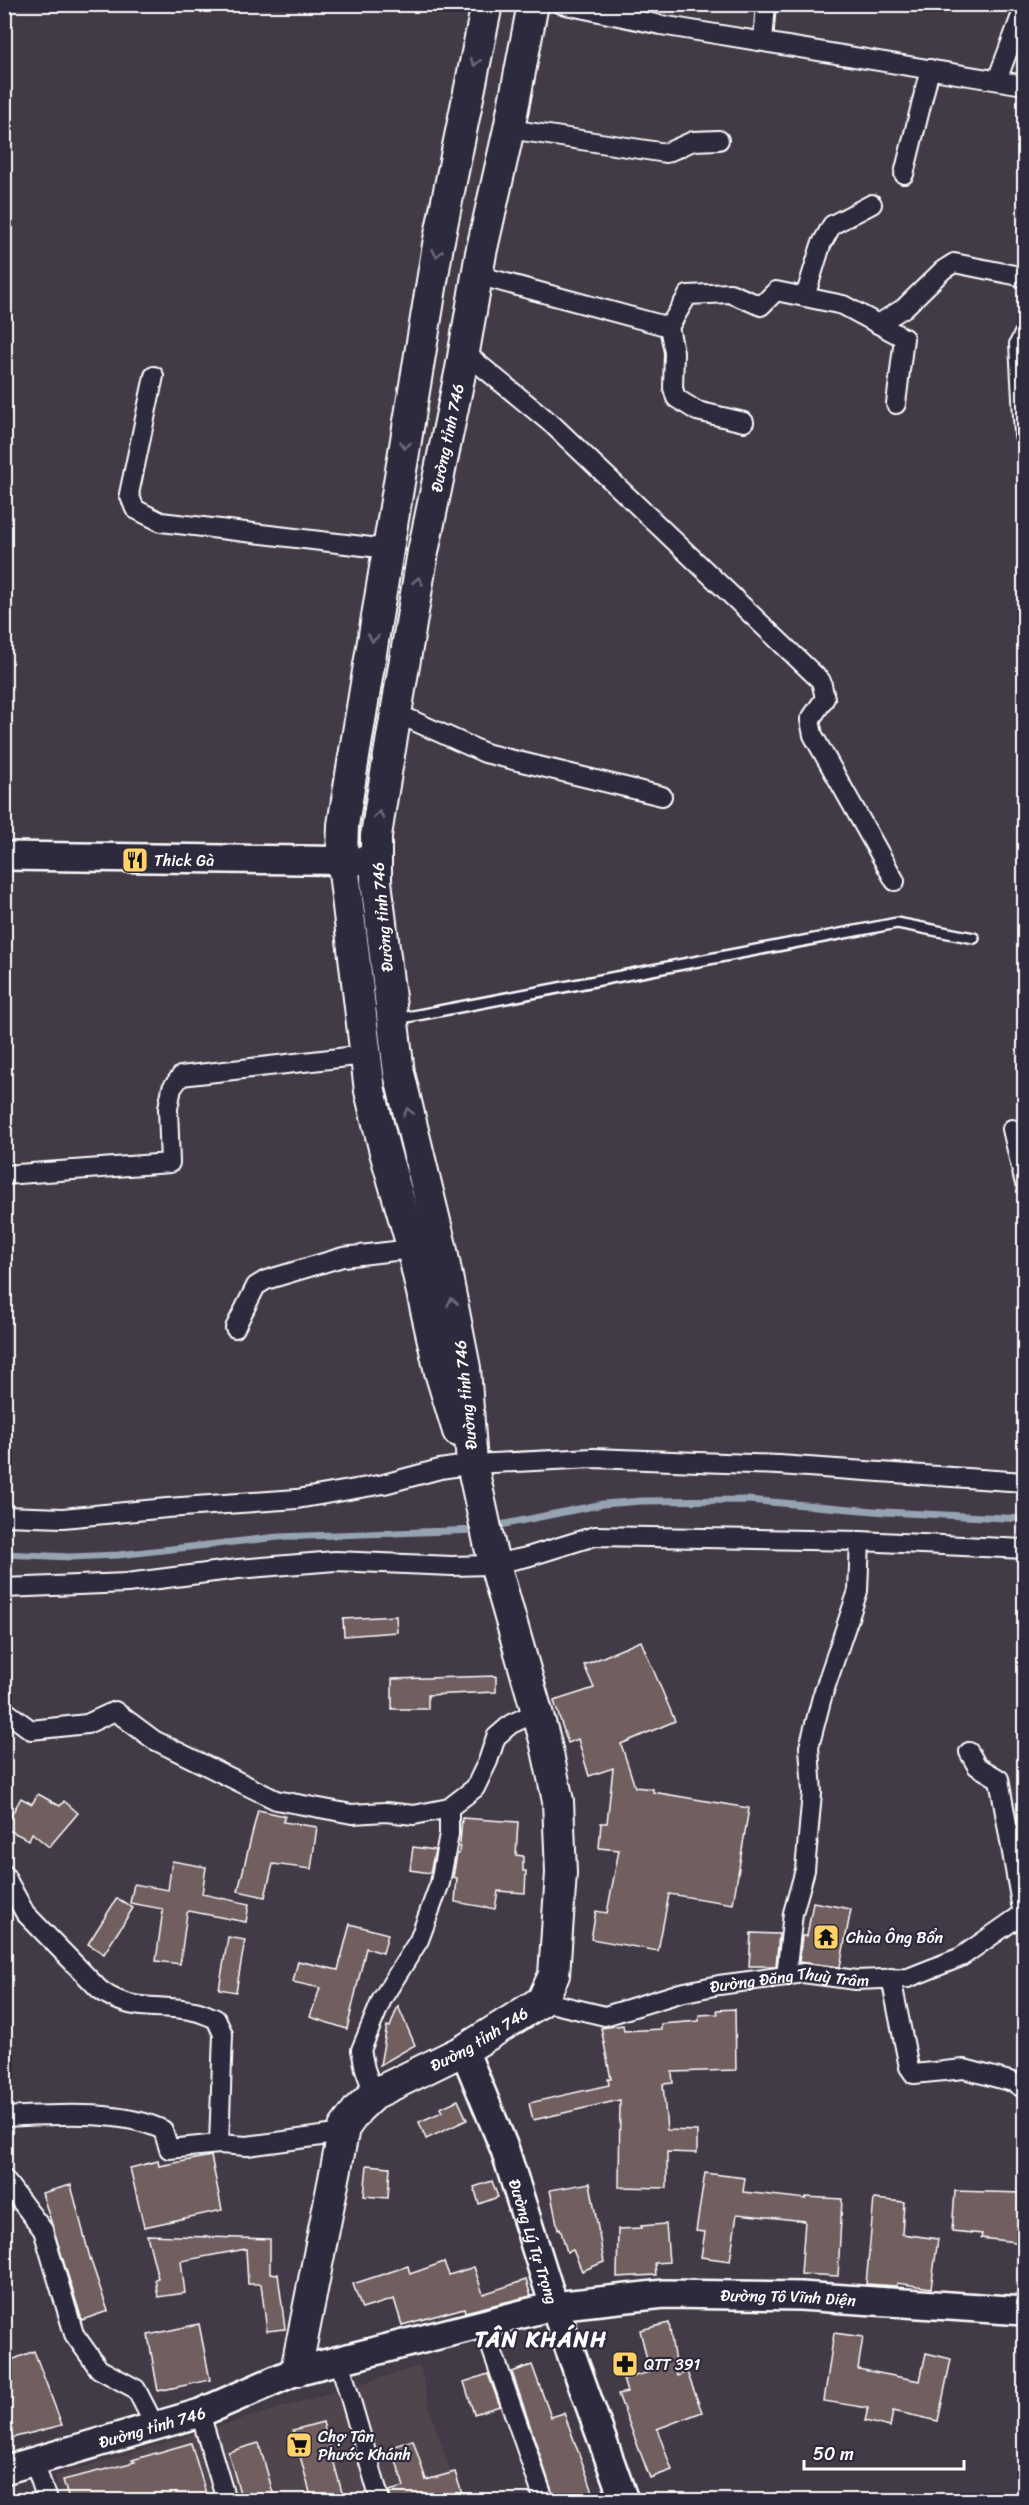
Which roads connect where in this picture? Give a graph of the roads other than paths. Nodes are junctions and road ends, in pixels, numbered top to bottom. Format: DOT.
graph roads {
  1 [pos="487,4"];
  2 [pos="533,4"];
  3 [pos="561,4"];
  4 [pos="766,4"];
  5 [pos="1024,8"];
  6 [pos="763,41"];
  7 [pos="930,69"];
  8 [pos="997,80"];
  9 [pos="1024,85"];
  10 [pos="509,129"];
  11 [pos="719,140"];
  12 [pos="904,174"];
  13 [pos="872,204"];
  14 [pos="477,275"];
  15 [pos="1024,277"];
  16 [pos="806,297"];
  17 [pos="878,324"];
  18 [pos="669,327"];
  19 [pos="1024,334"];
  20 [pos="464,352"];
  21 [pos="154,376"];
  22 [pos="896,404"];
  23 [pos="744,422"];
  24 [pos="1024,435"];
  25 [pos="388,549"];
  26 [pos="396,713"];
  27 [pos="662,796"];
  28 [pos="4,856"];
  29 [pos="343,861"];
  30 [pos="376,861"];
  31 [pos="895,881"];
  32 [pos="975,938"];
  33 [pos="392,1020"];
  34 [pos="365,1055"];
  35 [pos="1012,1129"];
  36 [pos="4,1175"];
  37 [pos="1024,1180"];
  38 [pos="412,1249"];
  39 [pos="235,1328"];
  40 [pos="472,1464"];
  41 [pos="1024,1482"];
  42 [pos="4,1516"];
  43 [pos="860,1541"];
  44 [pos="1024,1549"];
  45 [pos="494,1564"];
  46 [pos="4,1588"];
  47 [pos="4,1710"];
  48 [pos="537,1712"];
  49 [pos="969,1752"];
  50 [pos="449,1808"];
  51 [pos="4,1874"];
  52 [pos="1024,1914"];
  53 [pos="786,1976"];
  54 [pos="891,1978"];
  55 [pos="542,2001"];
  56 [pos="464,2050"];
  57 [pos="1024,2089"];
  58 [pos="374,2094"];
  59 [pos="4,2117"];
  60 [pos="343,2133"];
  61 [pos="219,2144"];
  62 [pos="4,2179"];
  63 [pos="554,2306"];
  64 [pos="1024,2311"];
  65 [pos="483,2324"];
  66 [pos="339,2360"];
  67 [pos="296,2371"];
  68 [pos="200,2413"];
  69 [pos="156,2428"];
  70 [pos="34,2461"];
  71 [pos="4,2470"];
  72 [pos="47,2500"];
  73 [pos="226,2500"];
  74 [pos="380,2500"];
  75 [pos="544,2500"];
  76 [pos="624,2500"];
  1 -- 25 [label="main road, Đường tỉnh 746, one-way"];
  2 -- 10 [label="main road, Đường tỉnh 746"];
  3 -- 6 [label="street"];
  4 -- 6 [label="street"];
  5 -- 8 [label="street"];
  6 -- 7 [label="street"];
  7 -- 8 [label="street"];
  7 -- 12 [label="street"];
  8 -- 9 [label="street"];
  10 -- 11 [label="street"];
  10 -- 14 [label="main road, Đường tỉnh 746"];
  13 -- 16 [label="street"];
  14 -- 18 [label="street"];
  14 -- 20 [label="main road, Đường tỉnh 746"];
  15 -- 17 [label="street"];
  16 -- 17 [label="street"];
  16 -- 18 [label="street"];
  17 -- 22 [label="street"];
  18 -- 23 [label="street"];
  19 -- 24 [label="street"];
  26 -- 20 [label="main road, Đường tỉnh 746, one-way"];
  20 -- 31 [label="street"];
  21 -- 25 [label="street"];
  25 -- 29 [label="main road, Đường tỉnh 746, one-way"];
  26 -- 27 [label="street"];
  30 -- 26 [label="main road, Đường tỉnh 746, one-way"];
  28 -- 29 [label="main road"];
  29 -- 30 [label="main road"];
  29 -- 34 [label="main road, Đường tỉnh 746"];
  30 -- 33 [label="main road, Đường tỉnh 746"];
  32 -- 33 [label="lane"];
  40 -- 33 [label="main road, Đường tỉnh 746, one-way"];
  34 -- 36 [label="street"];
  34 -- 38 [label="main road, Đường tỉnh 746"];
  35 -- 37 [label="street"];
  38 -- 39 [label="street"];
  38 -- 40 [label="main road, Đường tỉnh 746"];
  40 -- 41 [label="street"];
  40 -- 42 [label="street"];
  40 -- 45 [label="main road, Đường tỉnh 746"];
  43 -- 44 [label="street"];
  43 -- 45 [label="street"];
  43 -- 53 [label="street"];
  45 -- 46 [label="street"];
  45 -- 48 [label="main road, Đường tỉnh 746"];
  47 -- 50 [label="street"];
  48 -- 50 [label="street"];
  48 -- 55 [label="main road, Đường tỉnh 746"];
  49 -- 52 [label="street"];
  50 -- 58 [label="street"];
  51 -- 61 [label="street"];
  52 -- 54 [label="street, Đường Đặng Thuỳ Trâm"];
  53 -- 54 [label="street, Đường Đặng Thuỳ Trâm"];
  53 -- 55 [label="street, Đường Đặng Thuỳ Trâm"];
  54 -- 57 [label="street"];
  55 -- 56 [label="main road, Đường tỉnh 746"];
  56 -- 58 [label="main road, Đường tỉnh 746"];
  56 -- 63 [label="main road, Đường Lý Tự Trọng"];
  58 -- 60 [label="main road, Đường tỉnh 746"];
  59 -- 61 [label="street"];
  60 -- 61 [label="street"];
  60 -- 67 [label="main road, Đường tỉnh 746"];
  62 -- 69 [label="street"];
  63 -- 64 [label="main road, Đường Tô Vĩnh Diện"];
  63 -- 65 [label="main road, Đường tỉnh 746"];
  63 -- 76 [label="main road, Đường Lý Tự Trọng"];
  65 -- 66 [label="main road, Đường tỉnh 746"];
  65 -- 75 [label="street"];
  66 -- 67 [label="main road, Đường tỉnh 746"];
  66 -- 74 [label="street"];
  67 -- 68 [label="main road, Đường tỉnh 746"];
  68 -- 69 [label="main road, Đường tỉnh 746"];
  68 -- 73 [label="street"];
  69 -- 70 [label="main road, Đường tỉnh 746"];
  70 -- 71 [label="main road, Đường tỉnh 746"];
  70 -- 72 [label="street"];
}
